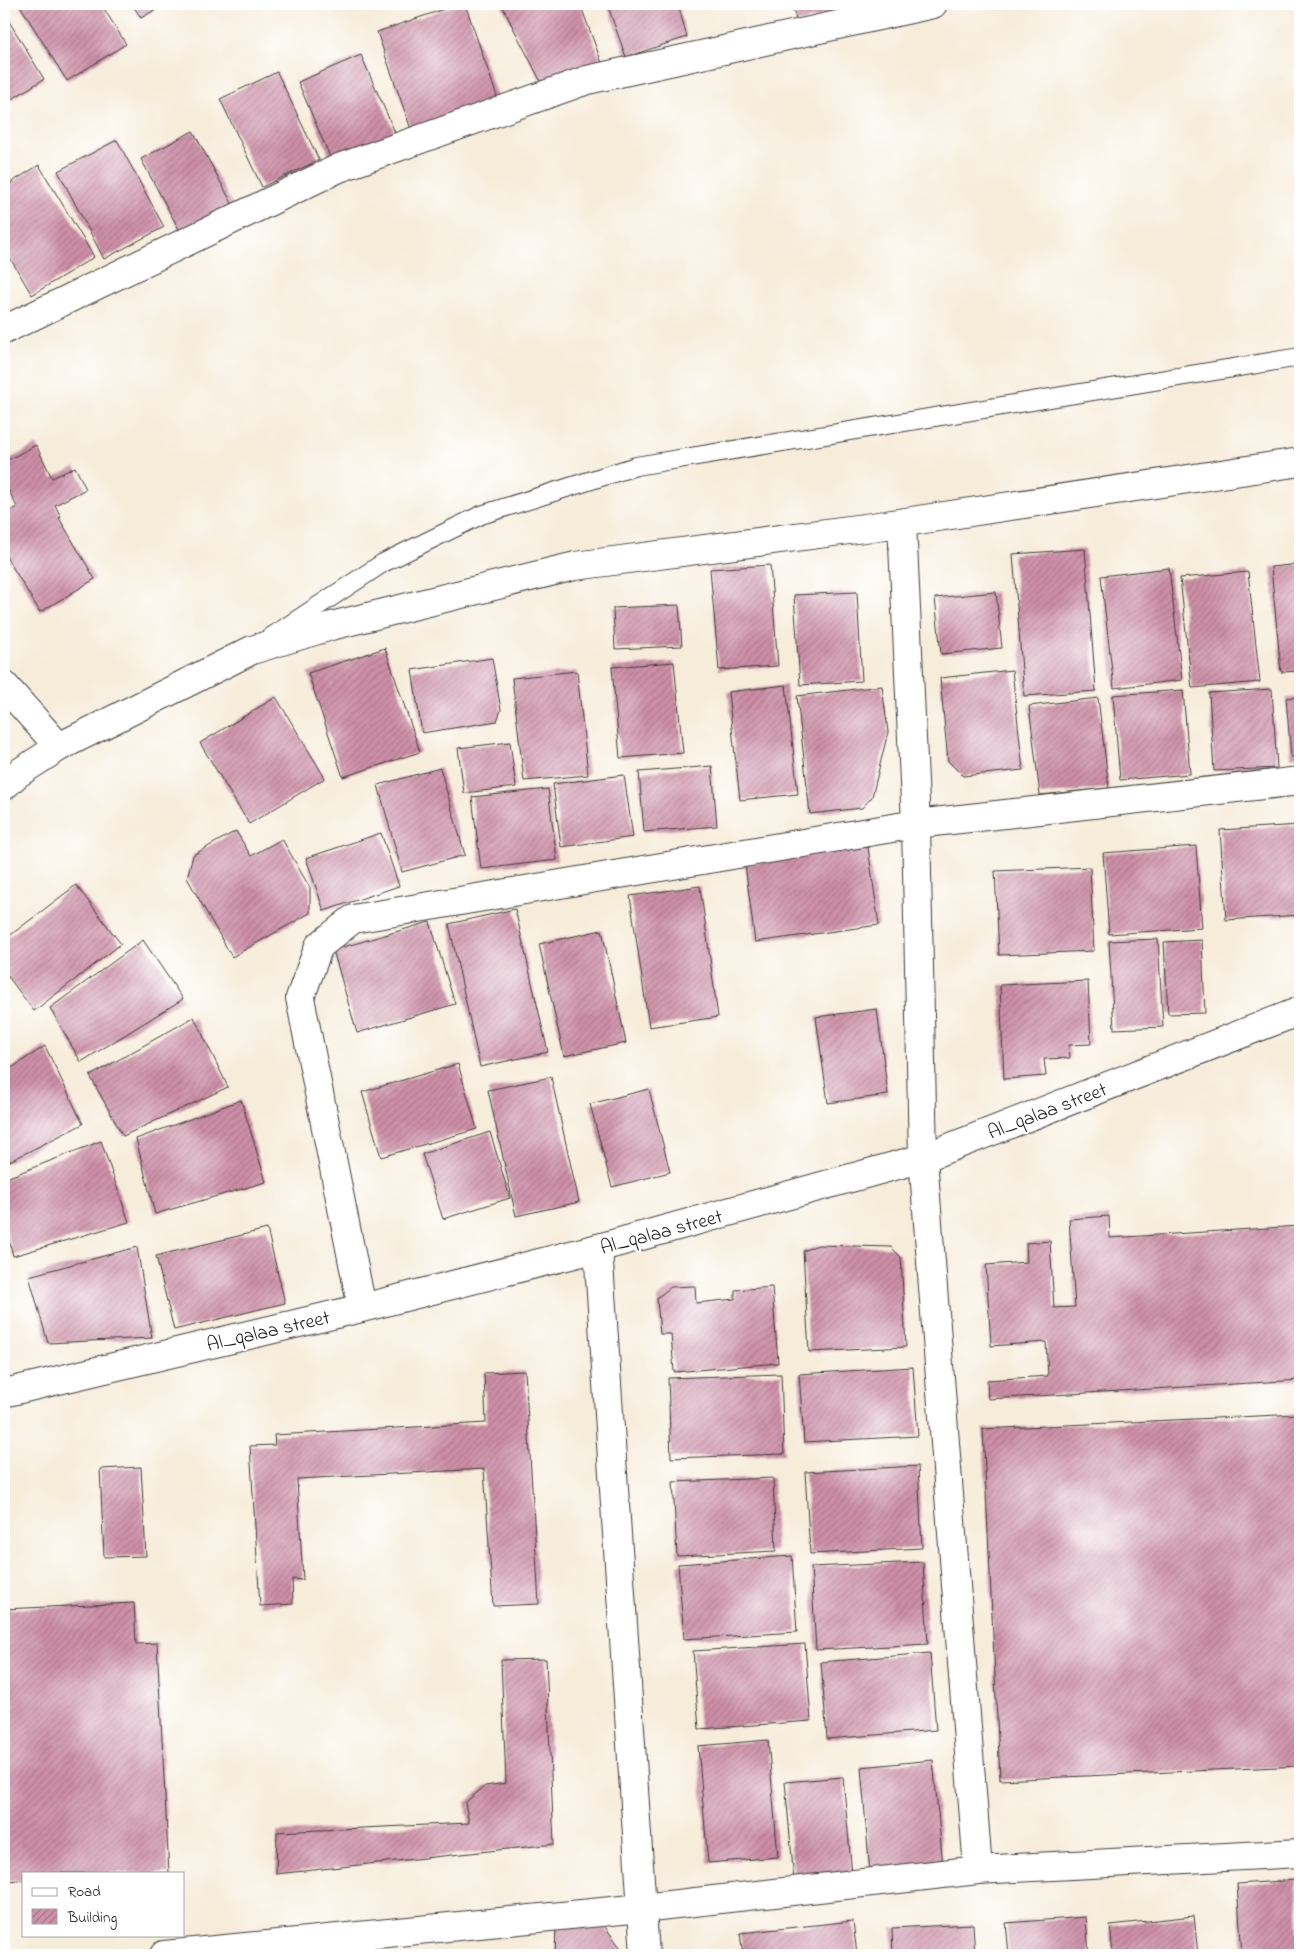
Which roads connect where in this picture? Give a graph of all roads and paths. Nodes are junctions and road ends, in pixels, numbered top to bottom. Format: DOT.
graph roads {
  1 [pos="933,4"];
  2 [pos="4,330"];
  3 [pos="1300,356"];
  4 [pos="1300,462"];
  5 [pos="902,523"];
  6 [pos="252,650"];
  7 [pos="4,685"];
  8 [pos="59,747"];
  9 [pos="1300,781"];
  10 [pos="4,786"];
  11 [pos="916,824"];
  12 [pos="1300,1011"];
  13 [pos="923,1158"];
  14 [pos="598,1248"];
  15 [pos="362,1308"];
  16 [pos="4,1393"];
  17 [pos="1300,1853"];
  18 [pos="978,1870"];
  19 [pos="642,1908"];
  20 [pos="164,1955"];
  21 [pos="646,1955"];
  1 -- 2 [label="street"];
  3 -- 6 [label="lane"];
  4 -- 5 [label="street"];
  5 -- 6 [label="street"];
  5 -- 11 [label="street"];
  6 -- 8 [label="street"];
  7 -- 8 [label="street"];
  8 -- 10 [label="street"];
  9 -- 11 [label="street"];
  11 -- 13 [label="street"];
  11 -- 15 [label="street"];
  12 -- 13 [label="street, Al_qalaa street"];
  13 -- 14 [label="street, Al_qalaa street"];
  13 -- 18 [label="street"];
  14 -- 15 [label="street, Al_qalaa street"];
  14 -- 19 [label="street"];
  15 -- 16 [label="street, Al_qalaa street"];
  17 -- 18 [label="street"];
  18 -- 19 [label="street"];
  19 -- 20 [label="street"];
  19 -- 21 [label="street"];
}
